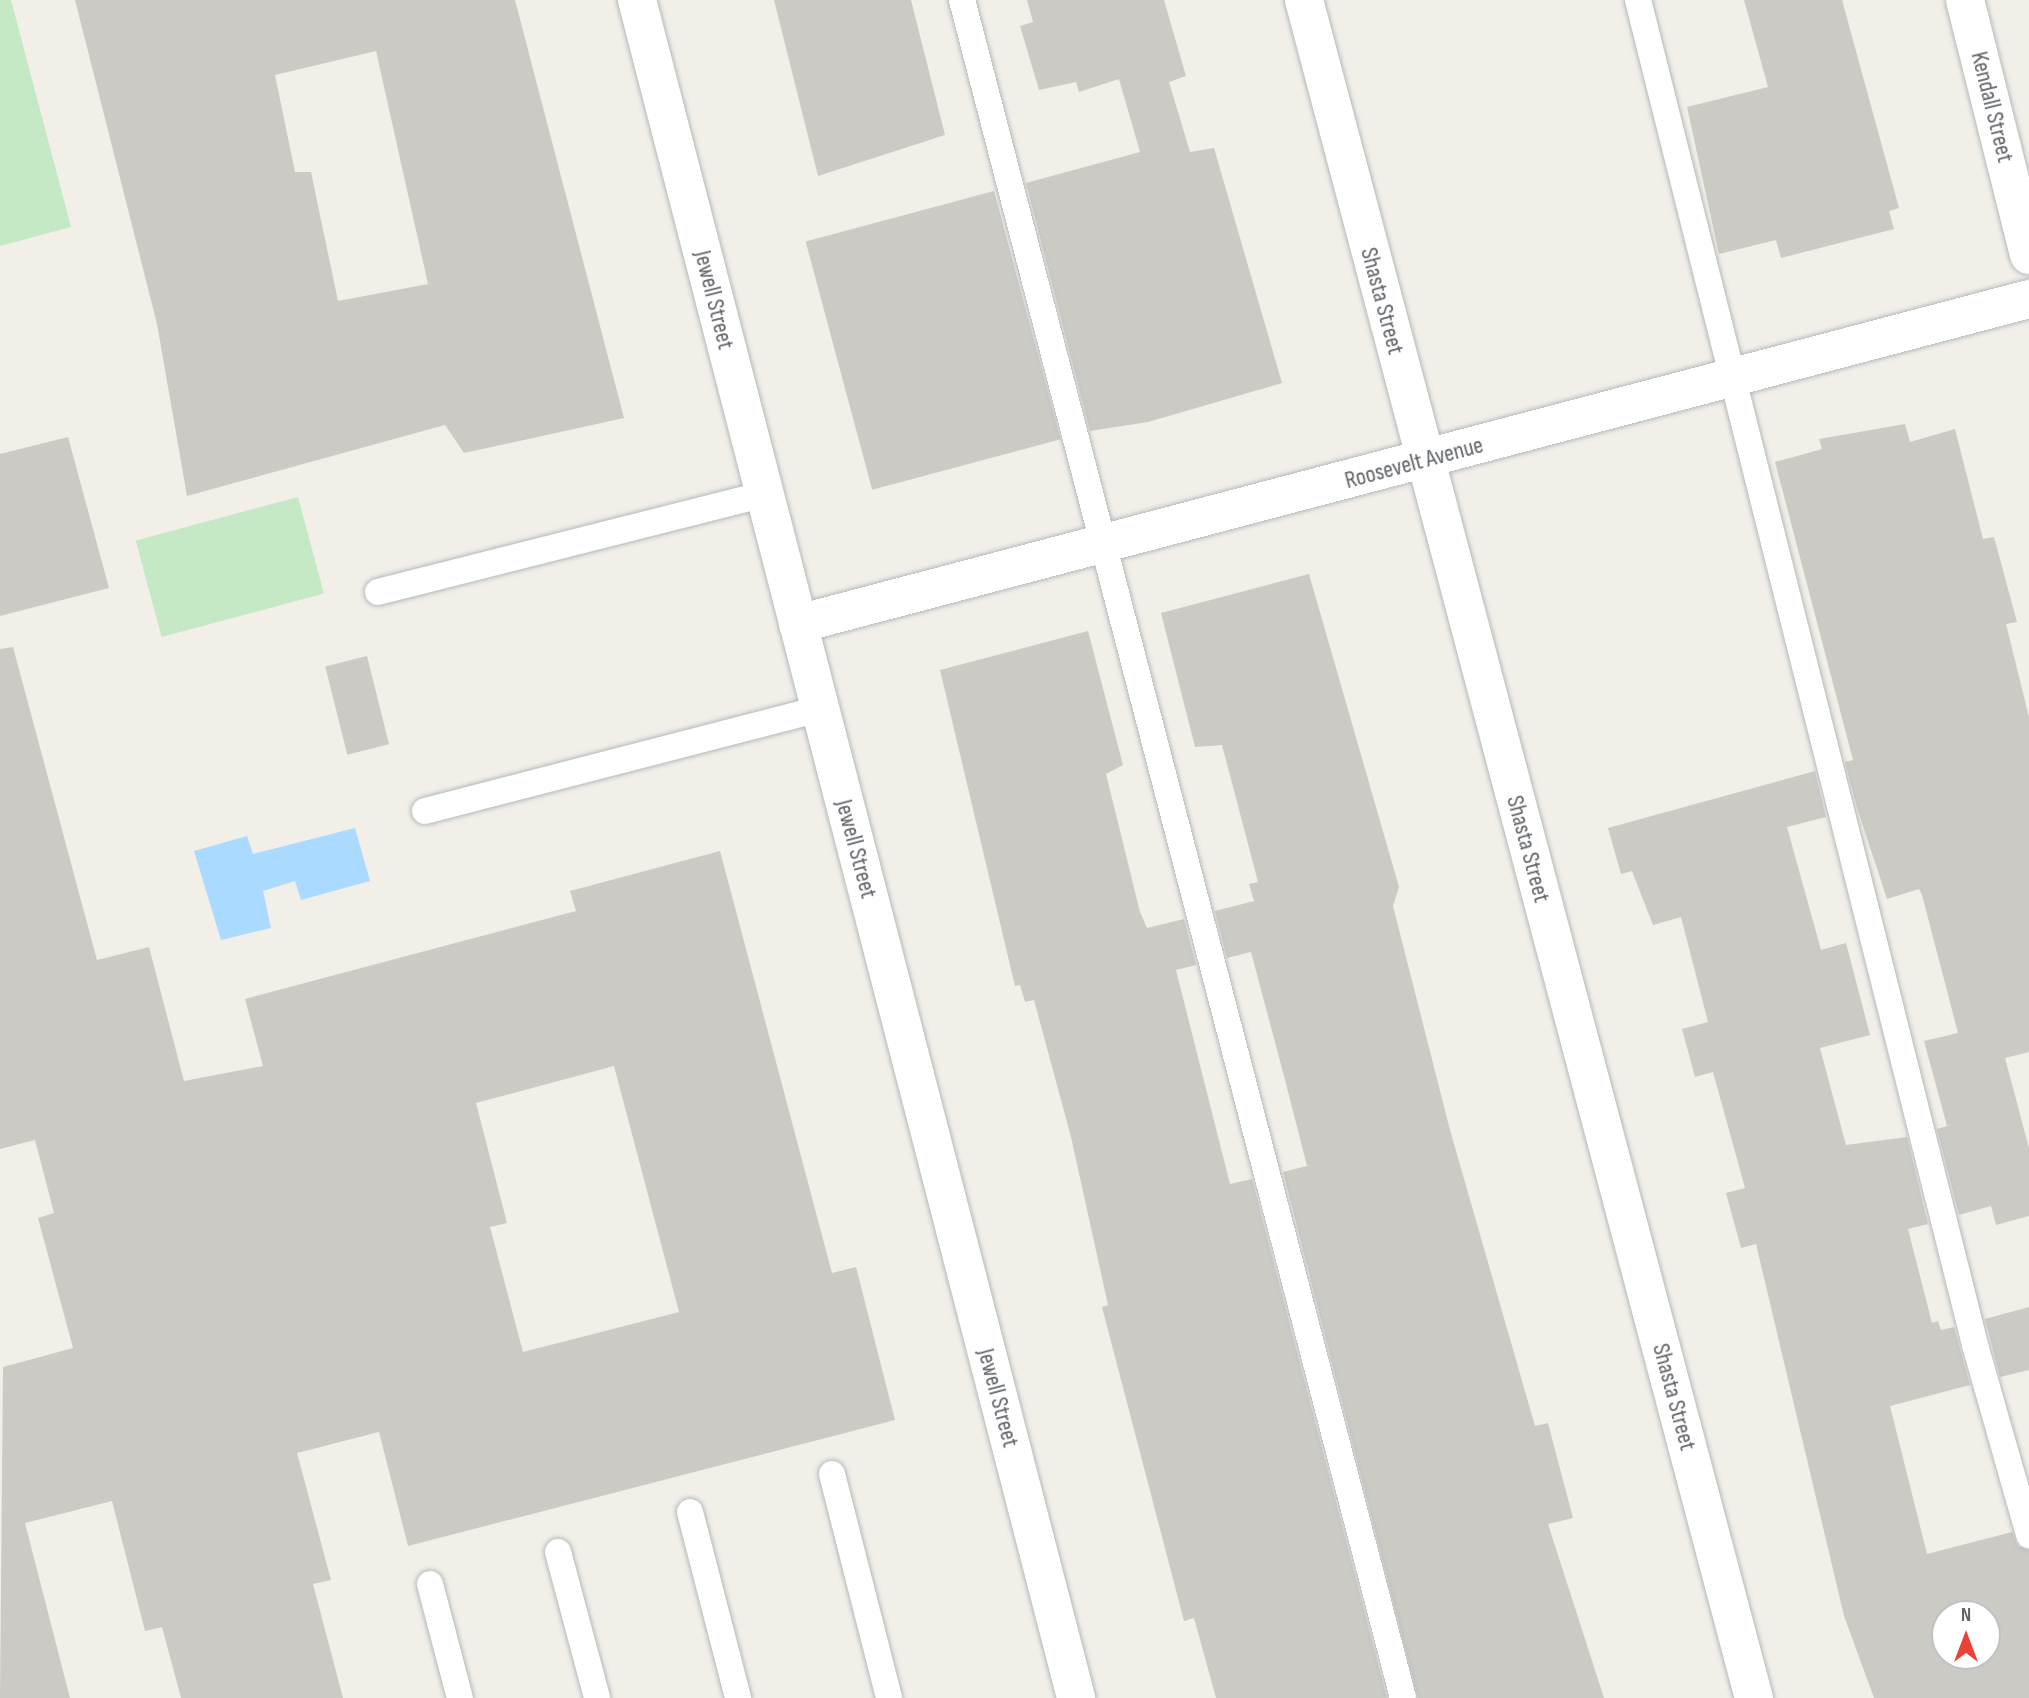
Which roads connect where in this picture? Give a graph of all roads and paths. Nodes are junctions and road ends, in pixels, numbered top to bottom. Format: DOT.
graph roads {
  1 [pos="637,0"];
  2 [pos="962,0"];
  3 [pos="1304,0"];
  4 [pos="1637,0"];
  5 [pos="1965,0"];
  6 [pos="2029,256"];
  7 [pos="2029,299"];
  8 [pos="1732,380"];
  9 [pos="1424,461"];
  10 [pos="764,494"];
  11 [pos="1100,544"];
  12 [pos="378,592"];
  13 [pos="797,624"];
  14 [pos="819,709"];
  15 [pos="425,810"];
  16 [pos="832,1474"];
  17 [pos="690,1512"];
  18 [pos="2029,1535"];
  19 [pos="558,1552"];
  20 [pos="430,1584"];
  21 [pos="460,1698"];
  22 [pos="597,1698"];
  23 [pos="738,1698"];
  24 [pos="889,1698"];
  25 [pos="1076,1698"];
  26 [pos="1403,1698"];
  27 [pos="1754,1698"];
  1 -- 10 [label="street, Jewell Street"];
  2 -- 11 [label="lane"];
  3 -- 9 [label="street, Shasta Street"];
  4 -- 8 [label="lane"];
  5 -- 6 [label="street, Kendall Street"];
  7 -- 8 [label="street, Roosevelt Avenue"];
  8 -- 9 [label="street, Roosevelt Avenue"];
  8 -- 18 [label="lane"];
  9 -- 11 [label="street, Roosevelt Avenue"];
  9 -- 27 [label="street, Shasta Street"];
  10 -- 12 [label="lane"];
  10 -- 13 [label="street, Jewell Street"];
  11 -- 13 [label="street, Roosevelt Avenue"];
  11 -- 26 [label="lane"];
  13 -- 14 [label="street, Jewell Street"];
  14 -- 15 [label="lane"];
  14 -- 25 [label="street, Jewell Street"];
  16 -- 24 [label="lane"];
  17 -- 23 [label="lane"];
  19 -- 22 [label="lane"];
  20 -- 21 [label="lane"];
}
